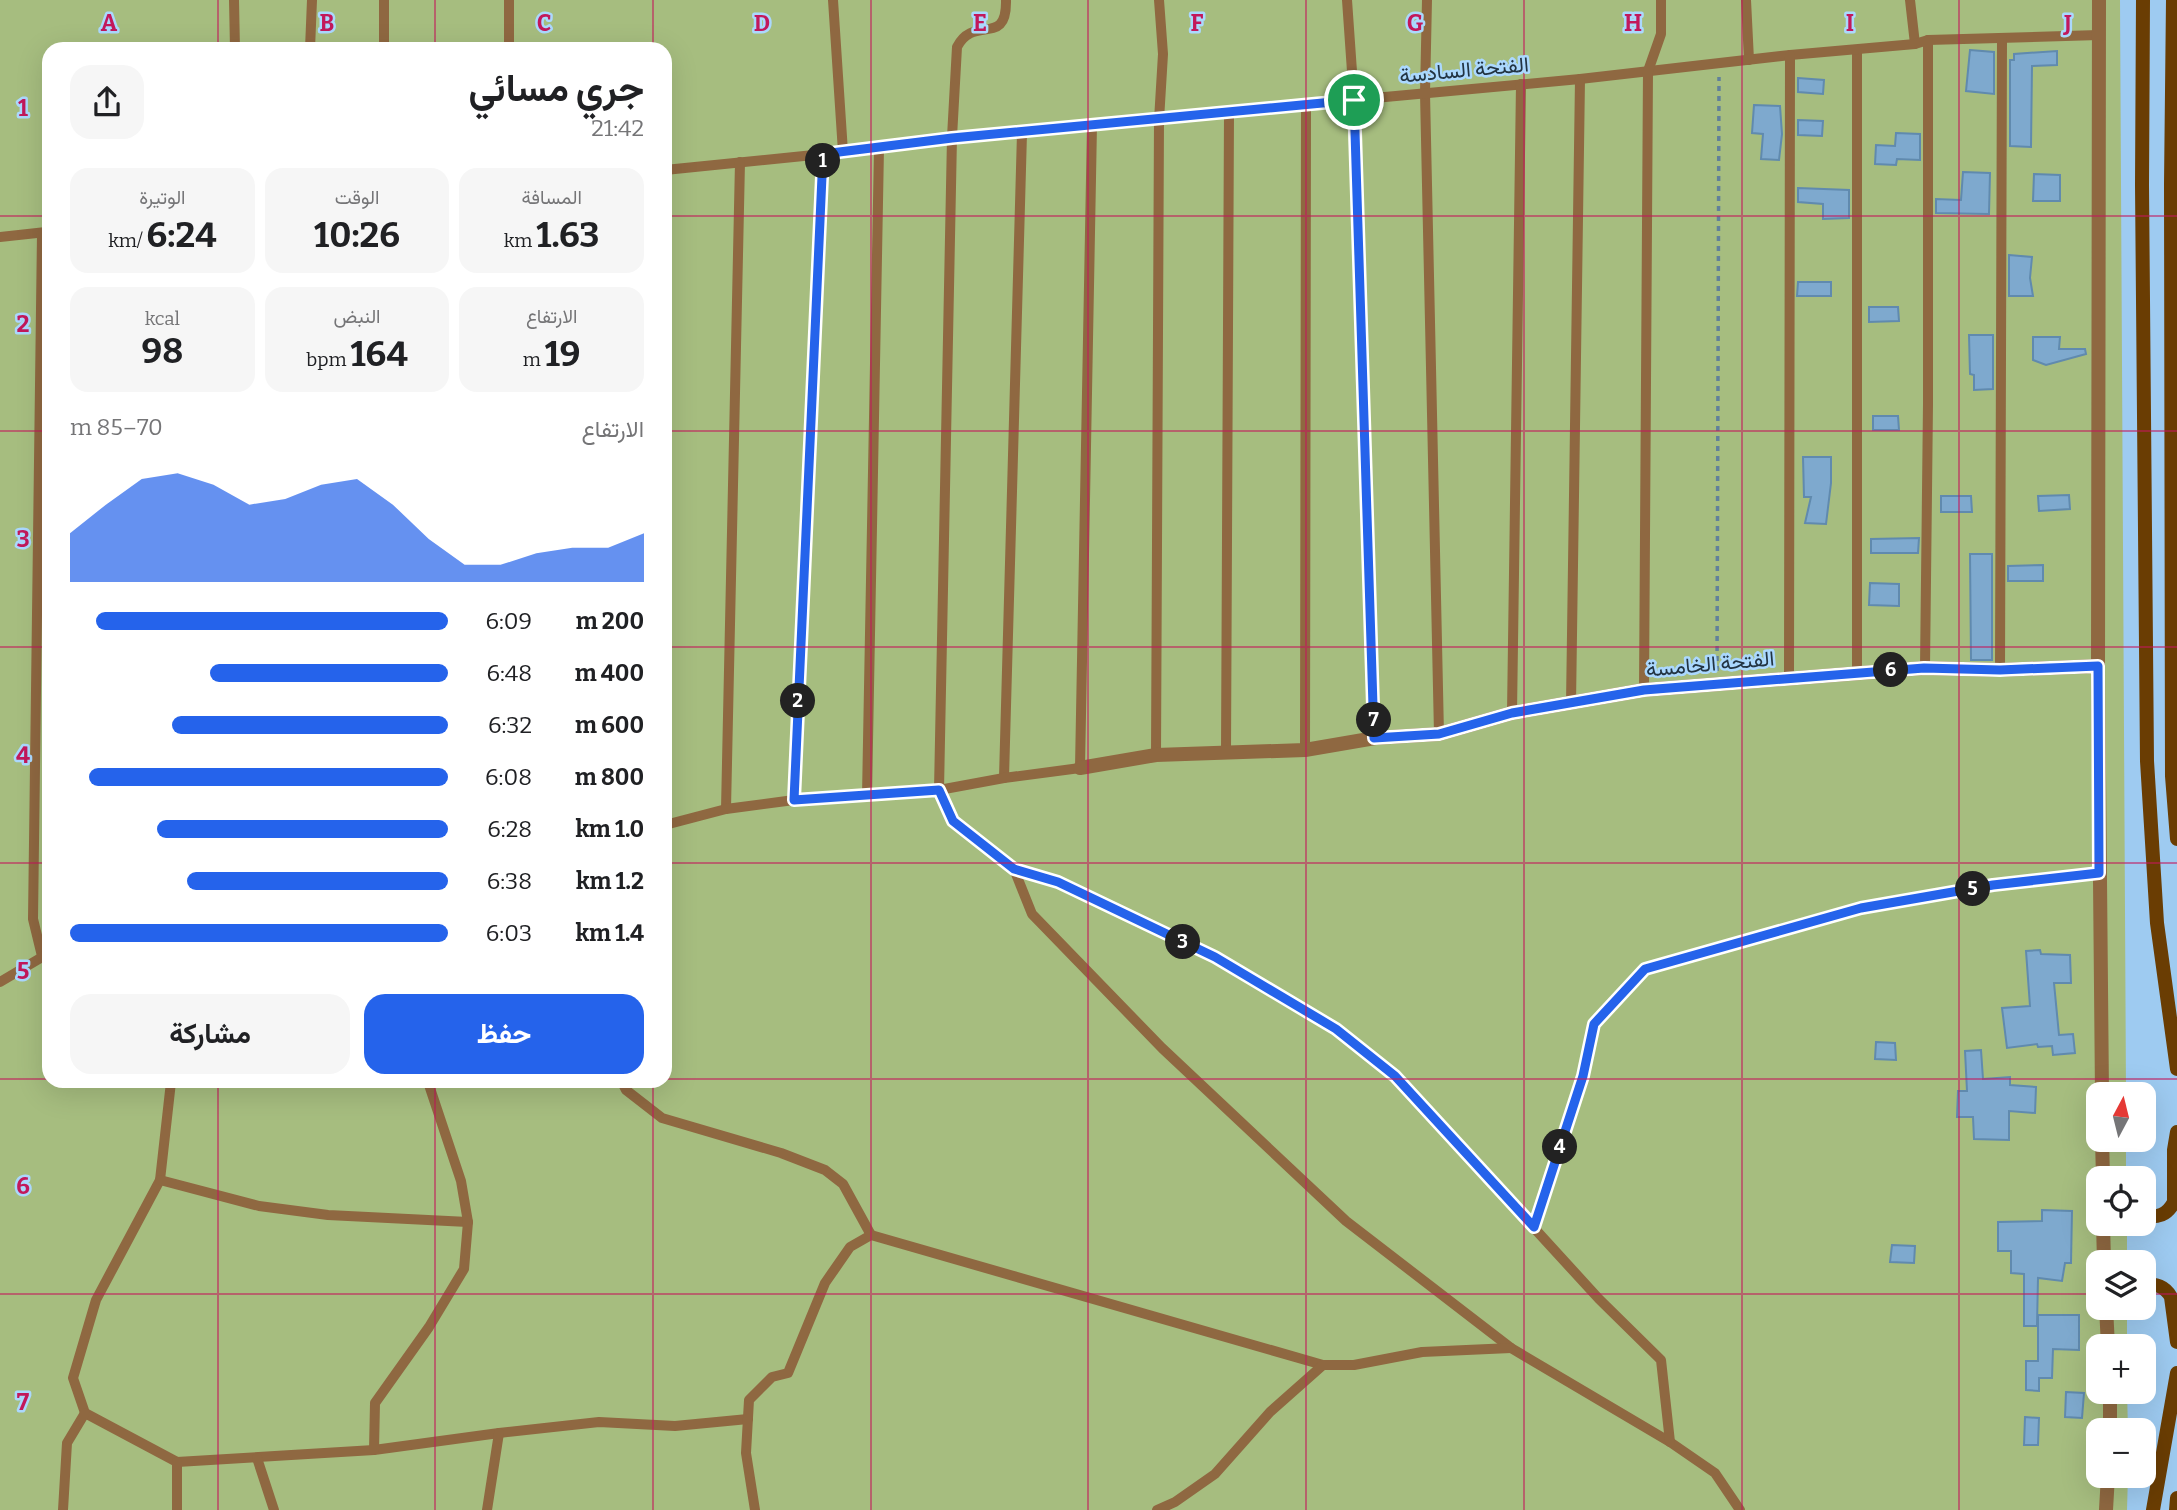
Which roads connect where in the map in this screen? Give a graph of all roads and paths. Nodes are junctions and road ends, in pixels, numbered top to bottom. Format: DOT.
graph roads {
  1 [pos="234,0"];
  2 [pos="312,0"];
  3 [pos="384,0"];
  4 [pos="509,0"];
  5 [pos="833,0"];
  6 [pos="1006,0"];
  7 [pos="1160,0"];
  8 [pos="1347,0"];
  9 [pos="1427,0"];
  10 [pos="1661,0"];
  11 [pos="1746,0"];
  12 [pos="1910,0"];
  13 [pos="2099,0"];
  14 [pos="2143,0"];
  15 [pos="2173,0"];
  16 [pos="2099,35"];
  17 [pos="2002,38"];
  18 [pos="1928,40"];
  19 [pos="235,42"];
  20 [pos="310,42"];
  21 [pos="384,42"];
  22 [pos="509,42"];
  23 [pos="1915,44"];
  24 [pos="1857,50"];
  25 [pos="1790,55"];
  26 [pos="1749,60"];
  27 [pos="1719,64"];
  28 [pos="1648,71"];
  29 [pos="1580,79"];
  30 [pos="1521,84"];
  31 [pos="1425,93"];
  32 [pos="1354,100"];
  33 [pos="1306,105"];
  34 [pos="1228,113"];
  35 [pos="1159,120"];
  36 [pos="1092,125"];
  37 [pos="1021,133"];
  38 [pos="952,138"];
  39 [pos="879,148"];
  40 [pos="843,152"];
  41 [pos="823,154"];
  42 [pos="740,162"];
  43 [pos="672,169"];
  44 [pos="42,232"];
  45 [pos="0,237"];
  46 [pos="42,400"];
  47 [pos="2098,666"];
  48 [pos="1924,668"];
  49 [pos="2000,670"];
  50 [pos="1857,671"];
  51 [pos="1789,677"];
  52 [pos="1717,684"];
  53 [pos="1644,690"];
  54 [pos="1572,704"];
  55 [pos="1512,713"];
  56 [pos="1439,734"];
  57 [pos="1374,738"];
  58 [pos="1306,750"];
  59 [pos="1226,751"];
  60 [pos="1156,755"];
  61 [pos="1080,768"];
  62 [pos="1004,778"];
  63 [pos="939,790"];
  64 [pos="866,796"];
  65 [pos="794,800"];
  66 [pos="726,810"];
  67 [pos="672,823"];
  68 [pos="2177,839"];
  69 [pos="1014,869"];
  70 [pos="2099,873"];
  71 [pos="42,945"];
  72 [pos="42,956"];
  73 [pos="0,982"];
  74 [pos="2177,1069"];
  75 [pos="2102,1082"];
  76 [pos="170,1088"];
  77 [pos="430,1088"];
  78 [pos="625,1088"];
  79 [pos="2177,1132"];
  80 [pos="160,1180"];
  81 [pos="2156,1216"];
  82 [pos="468,1222"];
  83 [pos="1534,1227"];
  84 [pos="872,1235"];
  85 [pos="2156,1285"];
  86 [pos="2177,1342"];
  87 [pos="1511,1348"];
  88 [pos="1323,1365"];
  89 [pos="2177,1373"];
  90 [pos="85,1413"];
  91 [pos="748,1419"];
  92 [pos="499,1433"];
  93 [pos="1670,1442"];
  94 [pos="374,1450"];
  95 [pos="257,1458"];
  96 [pos="177,1462"];
  97 [pos="2107,1488"];
  98 [pos="2177,1498"];
  99 [pos="63,1510"];
  100 [pos="177,1510"];
  101 [pos="274,1510"];
  102 [pos="487,1510"];
  103 [pos="755,1510"];
  104 [pos="1157,1510"];
  105 [pos="1740,1510"];
  106 [pos="2106,1510"];
  107 [pos="2153,1510"];
  108 [pos="2176,1510"];
  1 -- 19 [label="lane"];
  2 -- 20 [label="lane"];
  3 -- 21 [label="lane"];
  4 -- 22 [label="lane"];
  5 -- 40 [label="lane"];
  6 -- 38 [label="lane"];
  7 -- 35 [label="lane"];
  8 -- 32 [label="lane"];
  9 -- 31 [label="lane"];
  10 -- 28 [label="lane"];
  11 -- 26 [label="lane"];
  12 -- 23 [label="lane"];
  13 -- 16 [label="street"];
  14 -- 74 [label="main road"];
  15 -- 68 [label="main road"];
  16 -- 17 [label="lane, الفتحة السادسة"];
  16 -- 47 [label="street"];
  17 -- 18 [label="lane, الفتحة السادسة"];
  17 -- 49 [label="lane"];
  18 -- 23 [label="lane, الفتحة السادسة"];
  18 -- 48 [label="lane"];
  23 -- 24 [label="lane, الفتحة السادسة"];
  24 -- 25 [label="lane, الفتحة السادسة"];
  24 -- 50 [label="lane"];
  25 -- 26 [label="lane, الفتحة السادسة"];
  25 -- 51 [label="lane"];
  26 -- 27 [label="lane, الفتحة السادسة"];
  27 -- 28 [label="lane, الفتحة السادسة"];
  27 -- 52 [label="path"];
  28 -- 29 [label="lane, الفتحة السادسة"];
  28 -- 53 [label="lane"];
  29 -- 30 [label="lane, الفتحة السادسة"];
  29 -- 54 [label="lane"];
  30 -- 31 [label="lane, الفتحة السادسة"];
  30 -- 55 [label="lane"];
  31 -- 32 [label="lane, الفتحة السادسة"];
  31 -- 56 [label="lane"];
  32 -- 33 [label="lane, الفتحة السادسة"];
  32 -- 57 [label="lane"];
  33 -- 34 [label="lane, الفتحة السادسة"];
  33 -- 58 [label="lane"];
  34 -- 35 [label="lane, الفتحة السادسة"];
  34 -- 59 [label="lane"];
  35 -- 36 [label="lane, الفتحة السادسة"];
  35 -- 60 [label="lane"];
  36 -- 37 [label="lane, الفتحة السادسة"];
  36 -- 61 [label="lane"];
  37 -- 38 [label="lane, الفتحة السادسة"];
  37 -- 62 [label="lane"];
  38 -- 39 [label="lane, الفتحة السادسة"];
  38 -- 63 [label="lane"];
  39 -- 40 [label="lane, الفتحة السادسة"];
  39 -- 64 [label="lane"];
  40 -- 41 [label="lane, الفتحة السادسة"];
  41 -- 42 [label="lane, الفتحة السادسة"];
  41 -- 65 [label="lane"];
  42 -- 43 [label="lane, الفتحة السادسة"];
  42 -- 66 [label="lane"];
  44 -- 45 [label="lane"];
  46 -- 71 [label="lane"];
  47 -- 49 [label="street, الفتحة الخامسة"];
  47 -- 70 [label="street"];
  48 -- 49 [label="street, الفتحة الخامسة"];
  48 -- 50 [label="street, الفتحة الخامسة"];
  50 -- 51 [label="street, الفتحة الخامسة"];
  51 -- 52 [label="street, الفتحة الخامسة"];
  52 -- 53 [label="street, الفتحة الخامسة"];
  53 -- 54 [label="street, الفتحة الخامسة"];
  54 -- 55 [label="street, الفتحة الخامسة"];
  55 -- 56 [label="street, الفتحة الخامسة"];
  56 -- 57 [label="street, الفتحة الخامسة"];
  57 -- 58 [label="street, الفتحة الخامسة"];
  58 -- 59 [label="street, الفتحة الخامسة"];
  59 -- 60 [label="street, الفتحة الخامسة"];
  60 -- 61 [label="street, الفتحة الخامسة"];
  61 -- 62 [label="lane"];
  62 -- 63 [label="lane"];
  63 -- 64 [label="lane"];
  63 -- 69 [label="lane"];
  64 -- 65 [label="lane"];
  65 -- 66 [label="lane"];
  66 -- 67 [label="lane"];
  69 -- 83 [label="lane"];
  69 -- 87 [label="lane"];
  70 -- 75 [label="street"];
  70 -- 83 [label="lane"];
  72 -- 73 [label="lane"];
  76 -- 80 [label="lane"];
  77 -- 82 [label="lane"];
  78 -- 84 [label="lane"];
  79 -- 81 [label="main road"];
  80 -- 82 [label="lane"];
  80 -- 90 [label="lane"];
  82 -- 94 [label="lane"];
  83 -- 93 [label="lane"];
  84 -- 88 [label="lane"];
  84 -- 91 [label="lane"];
  85 -- 86 [label="main road"];
  87 -- 88 [label="lane"];
  87 -- 93 [label="lane"];
  88 -- 104 [label="lane"];
  89 -- 107 [label="main road"];
  90 -- 96 [label="lane"];
  90 -- 99 [label="lane"];
  91 -- 92 [label="lane"];
  91 -- 103 [label="lane"];
  92 -- 94 [label="lane"];
  92 -- 102 [label="lane"];
  93 -- 105 [label="lane"];
  94 -- 95 [label="lane"];
  95 -- 96 [label="lane"];
  95 -- 101 [label="lane"];
  96 -- 100 [label="lane"];
  97 -- 106 [label="street"];
  98 -- 108 [label="main road"];
}
